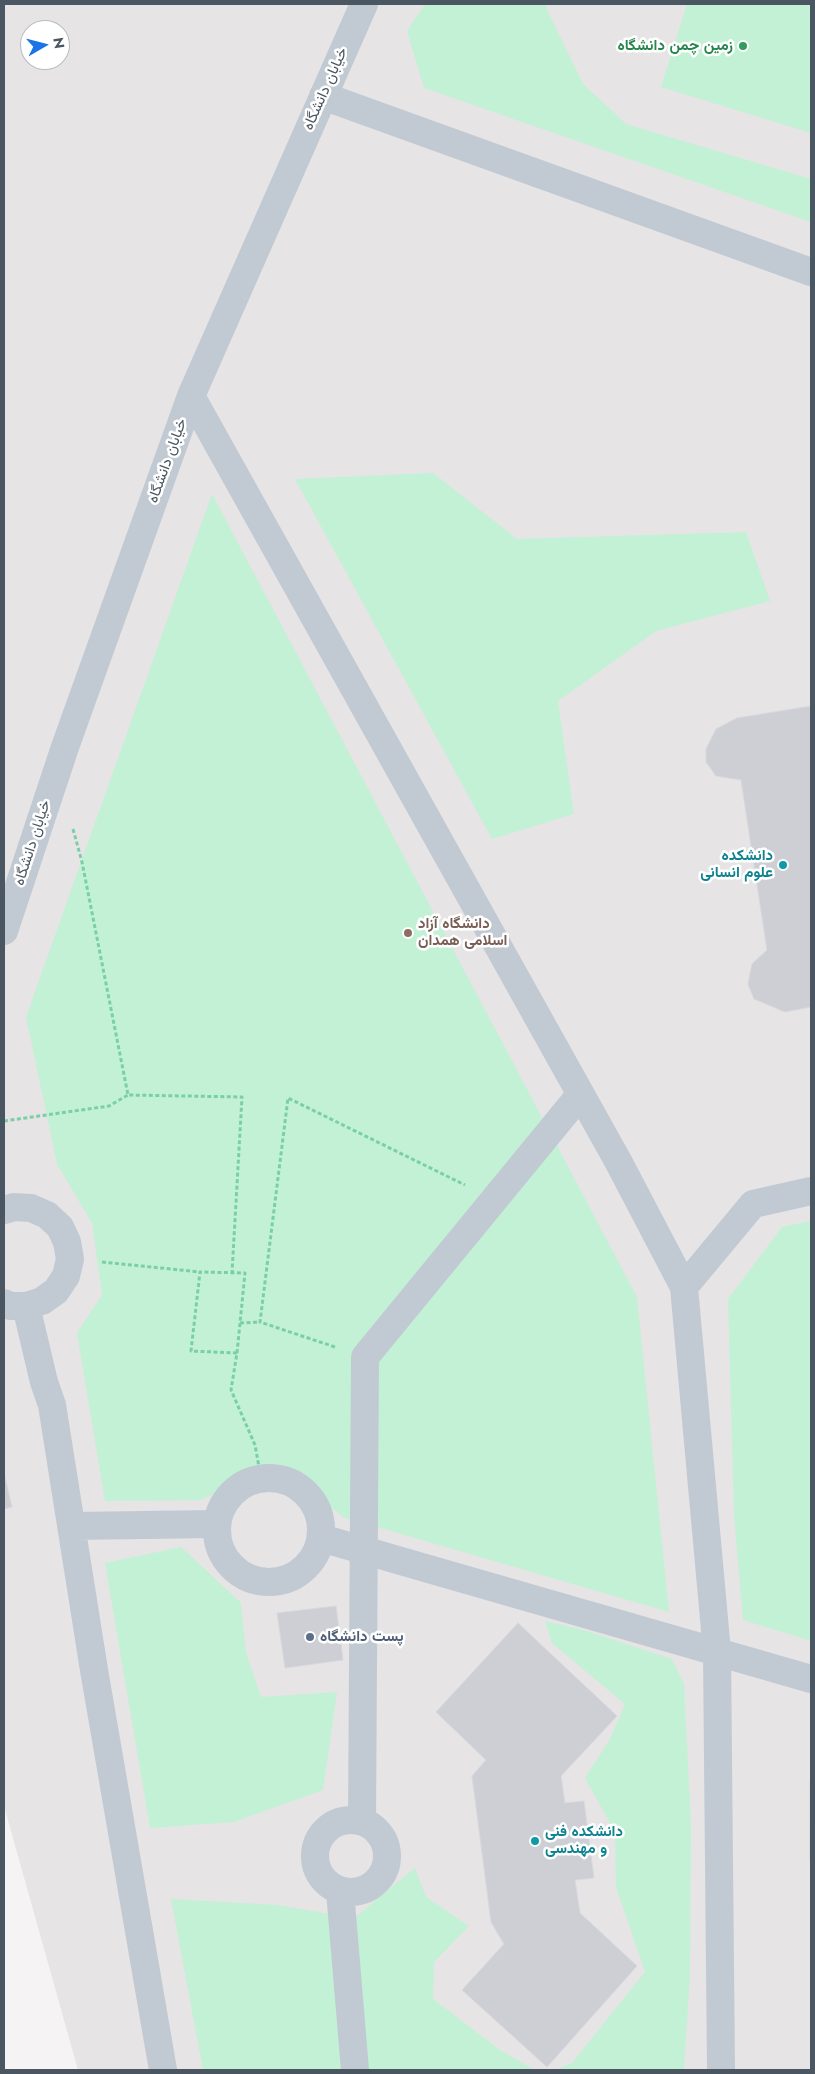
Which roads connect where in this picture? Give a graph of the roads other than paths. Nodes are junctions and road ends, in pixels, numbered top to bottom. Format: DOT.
graph roads {
  1 [pos="364,4"];
  2 [pos="323,96"];
  3 [pos="811,272"];
  4 [pos="191,396"];
  5 [pos="4,931"];
  6 [pos="580,1095"];
  7 [pos="811,1191"];
  8 [pos="4,1210"];
  9 [pos="684,1287"];
  10 [pos="15,1305"];
  11 [pos="217,1524"];
  12 [pos="71,1526"];
  13 [pos="321,1538"];
  14 [pos="364,1550"];
  15 [pos="717,1652"];
  16 [pos="811,1680"];
  17 [pos="362,1821"];
  18 [pos="340,1891"];
  19 [pos="163,2070"];
  20 [pos="354,2070"];
  21 [pos="722,2070"];
  1 -- 2 [label="lane, خیابان دانشگاه"];
  2 -- 3 [label="lane"];
  2 -- 4 [label="lane, خیابان دانشگاه"];
  4 -- 5 [label="lane, خیابان دانشگاه"];
  4 -- 6 [label="lane"];
  6 -- 9 [label="lane"];
  6 -- 14 [label="lane"];
  7 -- 9 [label="lane"];
  8 -- 10 [label="lane"];
  9 -- 15 [label="lane"];
  10 -- 12 [label="lane"];
  11 -- 12 [label="lane"];
  11 -- 13 [label="lane"];
  11 -- 13 [label="lane"];
  12 -- 19 [label="lane"];
  13 -- 14 [label="lane"];
  14 -- 15 [label="lane"];
  14 -- 17 [label="lane"];
  15 -- 16 [label="lane"];
  15 -- 21 [label="lane"];
  17 -- 18 [label="lane"];
  17 -- 18 [label="lane"];
  18 -- 20 [label="lane"];
}
